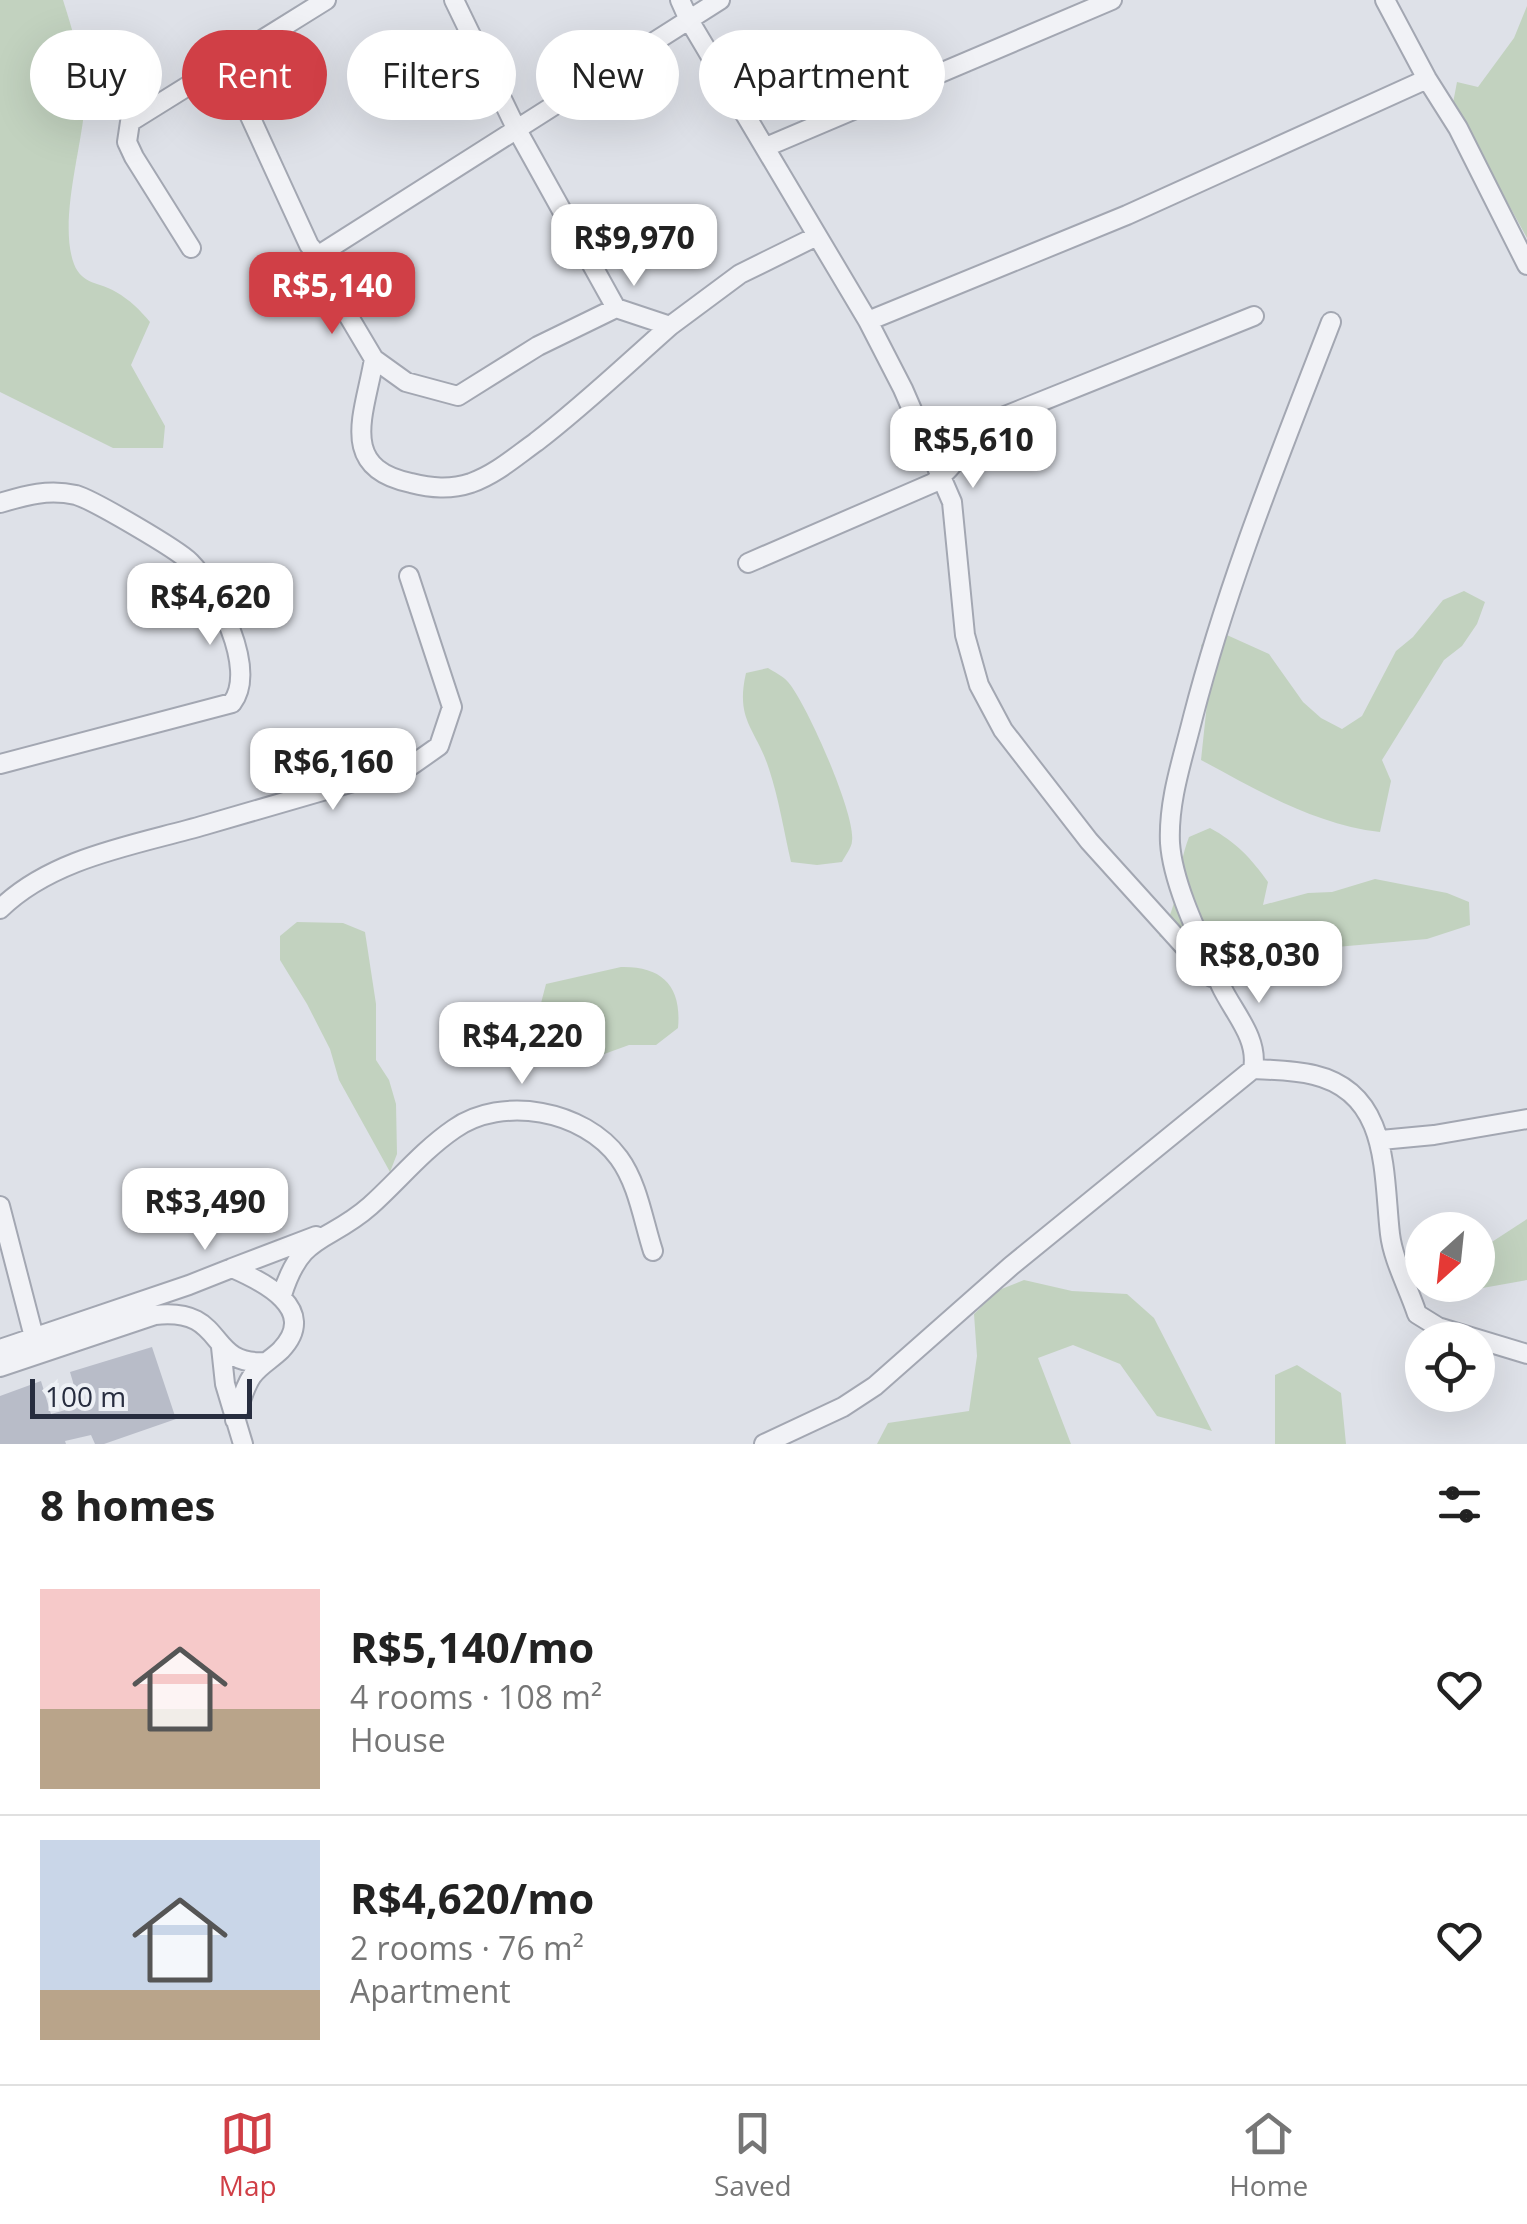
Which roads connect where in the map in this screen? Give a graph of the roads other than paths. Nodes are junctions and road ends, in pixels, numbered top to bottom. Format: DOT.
graph roads {
  1 [pos="326,0"];
  2 [pos="454,0"];
  3 [pos="680,0"];
  4 [pos="720,0"];
  5 [pos="1112,0"];
  6 [pos="1385,0"];
  7 [pos="689,20"];
  8 [pos="279,30"];
  9 [pos="1427,79"];
  10 [pos="182,91"];
  11 [pos="252,120"];
  12 [pos="516,128"];
  13 [pos="766,148"];
  14 [pos="817,236"];
  15 [pos="191,248"];
  16 [pos="319,257"];
  17 [pos="1527,265"];
  18 [pos="616,308"];
  19 [pos="1254,316"];
  20 [pos="868,320"];
  21 [pos="1332,322"];
  22 [pos="670,326"];
  23 [pos="374,359"];
  24 [pos="942,477"];
  25 [pos="0,503"];
  26 [pos="748,563"];
  27 [pos="409,576"];
  28 [pos="0,764"];
  29 [pos="0,909"];
  30 [pos="1222,988"];
  31 [pos="1253,1068"];
  32 [pos="1527,1120"];
  33 [pos="1380,1140"];
  34 [pos="0,1206"];
  35 [pos="336,1229"];
  36 [pos="652,1251"];
  37 [pos="232,1268"];
  38 [pos="282,1295"];
  39 [pos="34,1338"];
  40 [pos="221,1347"];
  41 [pos="0,1349"];
  42 [pos="1527,1354"];
  43 [pos="265,1362"];
  44 [pos="0,1367"];
  45 [pos="235,1420"];
  46 [pos="243,1444"];
  47 [pos="764,1444"];
  1 -- 8 [label="street"];
  2 -- 12 [label="street"];
  3 -- 7 [label="street"];
  4 -- 7 [label="street"];
  5 -- 13 [label="street"];
  6 -- 9 [label="street"];
  7 -- 12 [label="street"];
  7 -- 13 [label="street"];
  9 -- 17 [label="street"];
  9 -- 20 [label="street"];
  10 -- 15 [label="street"];
  11 -- 16 [label="street"];
  12 -- 16 [label="street"];
  12 -- 18 [label="street"];
  13 -- 14 [label="street"];
  14 -- 20 [label="street"];
  14 -- 22 [label="street"];
  16 -- 23 [label="street"];
  18 -- 22 [label="street"];
  18 -- 23 [label="street"];
  19 -- 24 [label="street"];
  20 -- 24 [label="street"];
  21 -- 30 [label="street"];
  22 -- 23 [label="street"];
  24 -- 26 [label="street"];
  24 -- 30 [label="street"];
  25 -- 28 [label="street"];
  27 -- 29 [label="street"];
  30 -- 31 [label="street"];
  31 -- 33 [label="street"];
  31 -- 47 [label="street"];
  32 -- 33 [label="street"];
  33 -- 42 [label="street"];
  34 -- 39 [label="street"];
  35 -- 36 [label="street"];
  35 -- 37 [label="street"];
  35 -- 38 [label="street"];
  37 -- 38 [label="street"];
  37 -- 39 [label="street"];
  38 -- 43 [label="street"];
  39 -- 41 [label="street"];
  40 -- 43 [label="street"];
  40 -- 44 [label="street"];
  40 -- 45 [label="street"];
  43 -- 45 [label="street"];
  45 -- 46 [label="street"];
}
